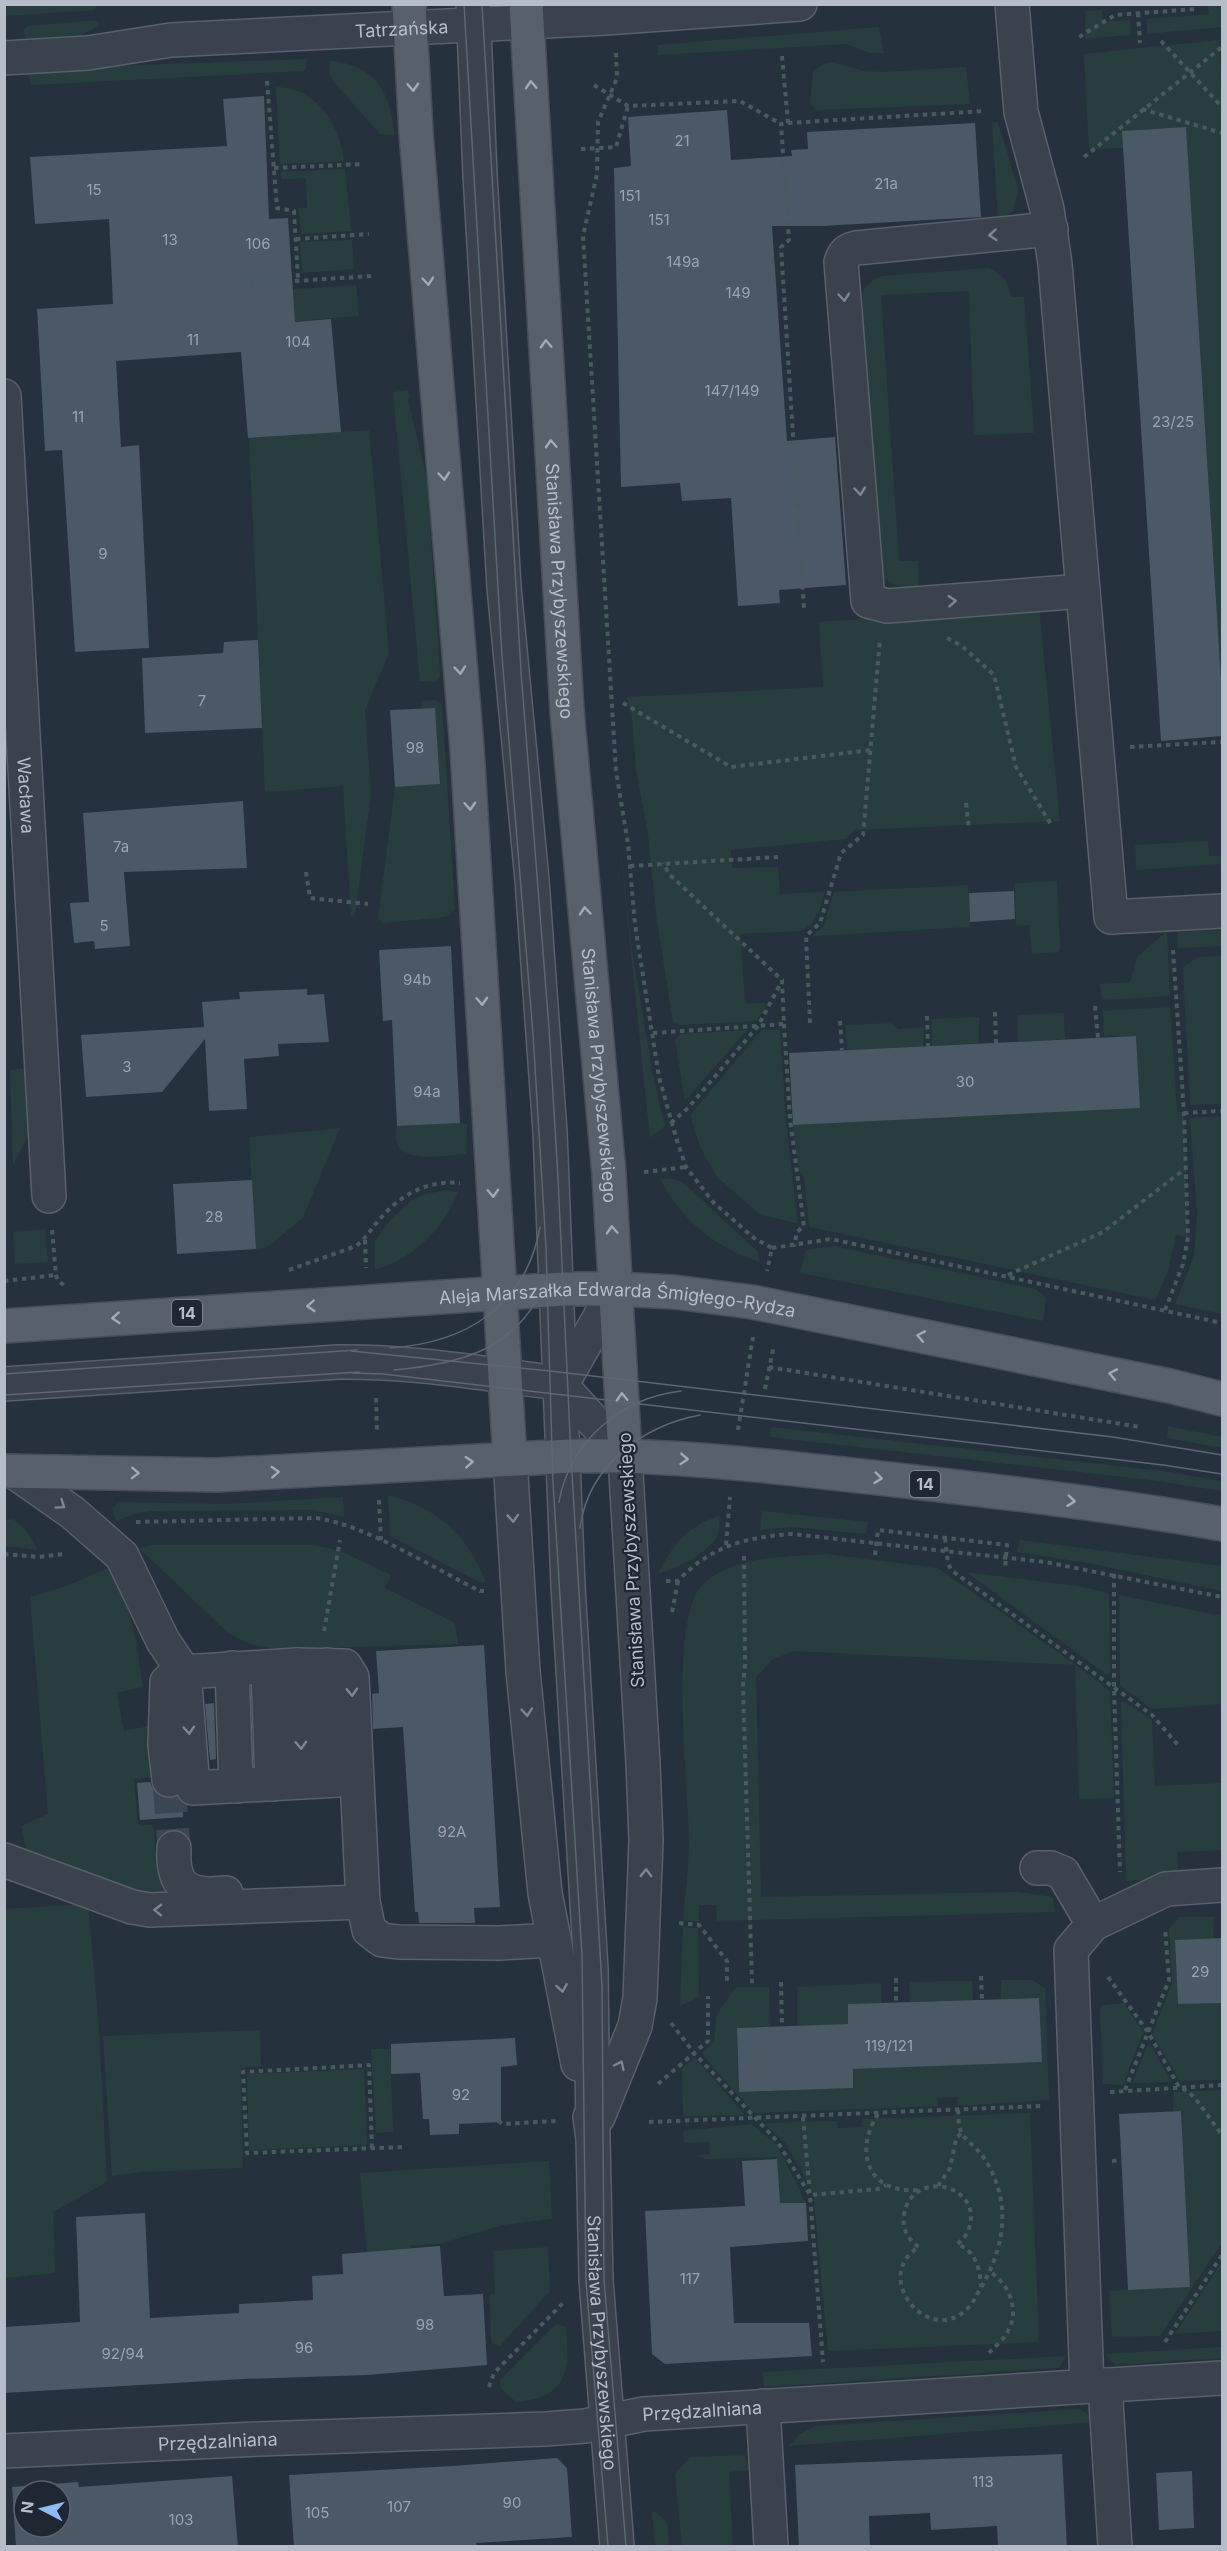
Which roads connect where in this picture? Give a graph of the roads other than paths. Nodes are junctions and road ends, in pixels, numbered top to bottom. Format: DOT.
graph roads {
  1 [pos="800,4"];
  2 [pos="1012,4"];
  3 [pos="526,13"];
  4 [pos="474,15"];
  5 [pos="409,16"];
  6 [pos="4,58"];
  7 [pos="1051,229"];
  8 [pos="4,396"];
  9 [pos="1083,591"];
  10 [pos="1222,911"];
  11 [pos="50,1197"];
  12 [pos="616,1289"];
  13 [pos="557,1290"];
  14 [pos="500,1294"];
  15 [pos="4,1326"];
  16 [pos="504,1377"];
  17 [pos="560,1383"];
  18 [pos="4,1384"];
  19 [pos="1222,1399"];
  20 [pos="563,1456"];
  21 [pos="625,1456"];
  22 [pos="510,1460"];
  23 [pos="9,1471"];
  24 [pos="1222,1524"];
  25 [pos="302,1666"];
  26 [pos="208,1670"];
  27 [pos="169,1780"];
  28 [pos="316,1781"];
  29 [pos="226,1786"];
  30 [pos="174,1848"];
  31 [pos="4,1860"];
  32 [pos="1036,1868"];
  33 [pos="1222,1885"];
  34 [pos="363,1891"];
  35 [pos="1093,1924"];
  36 [pos="554,1940"];
  37 [pos="593,2139"];
  38 [pos="1222,2378"];
  39 [pos="1096,2386"];
  40 [pos="763,2406"];
  41 [pos="607,2422"];
  42 [pos="4,2451"];
  43 [pos="617,2547"];
  44 [pos="771,2547"];
  45 [pos="1115,2547"];
  1 -- 3 [label="street, Tatrzańska"];
  2 -- 7 [label="street"];
  3 -- 4 [label="street, Tatrzańska"];
  12 -- 3 [label="main road, Stanisława Przybyszewskiego, one-way"];
  4 -- 5 [label="street, Tatrzańska"];
  4 -- 13 [label="street"];
  5 -- 6 [label="street, Tatrzańska"];
  5 -- 14 [label="main road, Stanisława Przybyszewskiego, one-way"];
  7 -- 9 [label="street"];
  7 -- 9 [label="street, one-way"];
  8 -- 11 [label="street, Wacława"];
  9 -- 10 [label="street"];
  12 -- 13 [label="main road, Aleja Marszałka Edwarda Śmigłego-Rydza / 14"];
  12 -- 17 [label="street"];
  19 -- 12 [label="main road, Aleja Marszałka Edwarda Śmigłego-Rydza / 14, one-way"];
  21 -- 12 [label="main road, Stanisława Przybyszewskiego, one-way"];
  13 -- 14 [label="main road, Aleja Marszałka Edwarda Śmigłego-Rydza / 14"];
  13 -- 17 [label="street"];
  14 -- 15 [label="main road, Aleja Marszałka Edwarda Śmigłego-Rydza / 14, one-way"];
  14 -- 16 [label="main road, Stanisława Przybyszewskiego"];
  16 -- 17 [label="street"];
  16 -- 18 [label="street"];
  16 -- 22 [label="main road, Stanisława Przybyszewskiego"];
  17 -- 20 [label="street"];
  17 -- 21 [label="street"];
  20 -- 21 [label="main road, 14"];
  20 -- 22 [label="main road, 14"];
  20 -- 37 [label="street"];
  21 -- 24 [label="main road, 14, one-way"];
  37 -- 21 [label="street, Stanisława Przybyszewskiego, one-way"];
  23 -- 22 [label="main road, 14, one-way"];
  22 -- 36 [label="street, Stanisława Przybyszewskiego, one-way"];
  23 -- 26 [label="street, one-way"];
  25 -- 26 [label="street"];
  25 -- 28 [label="street, one-way"];
  25 -- 28 [label="street, one-way"];
  26 -- 27 [label="street"];
  26 -- 29 [label="street"];
  26 -- 29 [label="street, one-way"];
  28 -- 29 [label="street"];
  28 -- 34 [label="street"];
  30 -- 34 [label="street"];
  34 -- 31 [label="street, one-way"];
  32 -- 35 [label="street"];
  33 -- 35 [label="street"];
  34 -- 36 [label="street"];
  35 -- 39 [label="street"];
  36 -- 37 [label="street, Stanisława Przybyszewskiego, one-way"];
  37 -- 41 [label="street, Stanisława Przybyszewskiego"];
  38 -- 39 [label="street, Przędzalniana"];
  39 -- 40 [label="street, Przędzalniana"];
  39 -- 45 [label="street"];
  40 -- 41 [label="street, Przędzalniana"];
  40 -- 44 [label="street"];
  41 -- 42 [label="street, Przędzalniana"];
  41 -- 43 [label="street, Stanisława Przybyszewskiego"];
}
